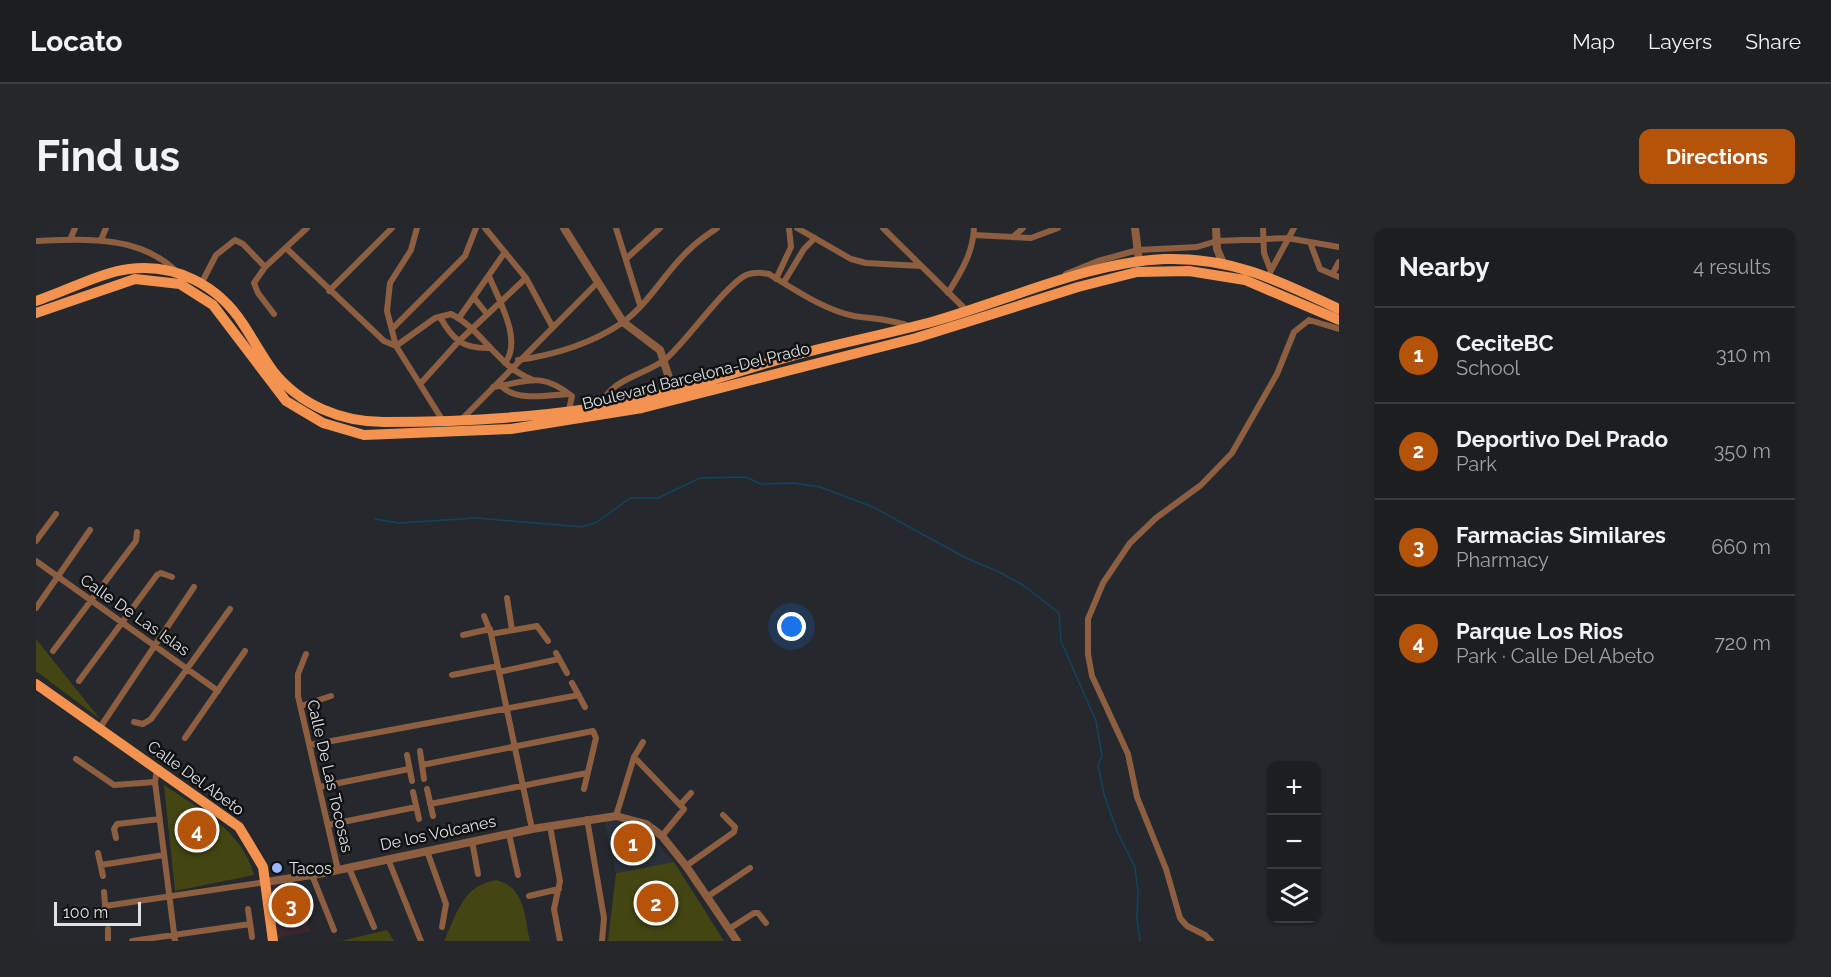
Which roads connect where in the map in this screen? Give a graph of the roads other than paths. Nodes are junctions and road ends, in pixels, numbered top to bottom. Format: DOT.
graph roads {
  1 [pos="75,228"];
  2 [pos="106,228"];
  3 [pos="307,228"];
  4 [pos="393,228"];
  5 [pos="417,228"];
  6 [pos="476,228"];
  7 [pos="485,228"];
  8 [pos="564,228"];
  9 [pos="616,228"];
  10 [pos="660,228"];
  11 [pos="717,228"];
  12 [pos="789,228"];
  13 [pos="797,228"];
  14 [pos="884,228"];
  15 [pos="1023,228"];
  16 [pos="1058,228"];
  17 [pos="1135,228"];
  18 [pos="1210,228"];
  19 [pos="1216,228"];
  20 [pos="1263,228"];
  21 [pos="1294,228"];
  22 [pos="974,231"];
  23 [pos="1013,237"];
  24 [pos="815,238"];
  25 [pos="1263,238"];
  26 [pos="1287,238"];
  27 [pos="36,240"];
  28 [pos="70,240"];
  29 [pos="101,240"];
  30 [pos="1310,242"];
  31 [pos="1215,244"];
  32 [pos="1339,247"];
  33 [pos="285,248"];
  34 [pos="505,252"];
  35 [pos="1138,256"];
  36 [pos="627,258"];
  37 [pos="1339,262"];
  38 [pos="1223,263"];
  39 [pos="921,266"];
  40 [pos="265,267"];
  41 [pos="1269,272"];
  42 [pos="178,273"];
  43 [pos="1336,275"];
  44 [pos="489,276"];
  45 [pos="526,278"];
  46 [pos="776,279"];
  47 [pos="598,282"];
  48 [pos="784,282"];
  49 [pos="201,284"];
  50 [pos="329,291"];
  51 [pos="948,293"];
  52 [pos="475,299"];
  53 [pos="36,301"];
  54 [pos="500,304"];
  55 [pos="640,305"];
  56 [pos="1339,309"];
  57 [pos="967,312"];
  58 [pos="36,313"];
  59 [pos="274,314"];
  60 [pos="488,314"];
  61 [pos="440,317"];
  62 [pos="459,318"];
  63 [pos="889,319"];
  64 [pos="1339,320"];
  65 [pos="623,322"];
  66 [pos="236,324"];
  67 [pos="552,326"];
  68 [pos="913,327"];
  69 [pos="392,329"];
  70 [pos="472,329"];
  71 [pos="1339,329"];
  72 [pos="891,333"];
  73 [pos="459,341"];
  74 [pos="396,345"];
  75 [pos="490,348"];
  76 [pos="518,360"];
  77 [pos="665,360"];
  78 [pos="508,365"];
  79 [pos="531,379"];
  80 [pos="421,383"];
  81 [pos="501,386"];
  82 [pos="492,387"];
  83 [pos="569,394"];
  84 [pos="675,394"];
  85 [pos="602,405"];
  86 [pos="569,410"];
  87 [pos="461,420"];
  88 [pos="443,421"];
  89 [pos="454,433"];
  90 [pos="56,514"];
  91 [pos="90,530"];
  92 [pos="137,532"];
  93 [pos="36,541"];
  94 [pos="36,561"];
  95 [pos="58,577"];
  96 [pos="172,577"];
  97 [pos="194,587"];
  98 [pos="507,598"];
  99 [pos="91,600"];
  100 [pos="36,608"];
  101 [pos="230,609"];
  102 [pos="484,616"];
  103 [pos="122,622"];
  104 [pos="512,630"];
  105 [pos="491,632"];
  106 [pos="463,635"];
  107 [pos="548,641"];
  108 [pos="155,646"];
  109 [pos="53,651"];
  110 [pos="245,651"];
  111 [pos="306,654"];
  112 [pos="187,669"];
  113 [pos="499,669"];
  114 [pos="567,673"];
  115 [pos="452,675"];
  116 [pos="79,681"];
  117 [pos="572,683"];
  118 [pos="36,684"];
  119 [pos="218,691"];
  120 [pos="579,695"];
  121 [pos="331,696"];
  122 [pos="301,706"];
  123 [pos="507,707"];
  124 [pos="585,707"];
  125 [pos="134,722"];
  126 [pos="99,729"];
  127 [pos="185,738"];
  128 [pos="643,742"];
  129 [pos="310,745"];
  130 [pos="515,747"];
  131 [pos="420,752"];
  132 [pos="406,755"];
  133 [pos="634,757"];
  134 [pos="76,759"];
  135 [pos="422,765"];
  136 [pos="410,769"];
  137 [pos="157,770"];
  138 [pos="587,772"];
  139 [pos="424,779"];
  140 [pos="412,781"];
  141 [pos="155,782"];
  142 [pos="523,785"];
  143 [pos="319,787"];
  144 [pos="427,789"];
  145 [pos="584,789"];
  146 [pos="413,792"];
  147 [pos="692,793"];
  148 [pos="430,804"];
  149 [pos="416,807"];
  150 [pos="683,807"];
  151 [pos="723,815"];
  152 [pos="433,816"];
  153 [pos="616,816"];
  154 [pos="160,819"];
  155 [pos="419,819"];
  156 [pos="587,819"];
  157 [pos="328,825"];
  158 [pos="550,826"];
  159 [pos="532,829"];
  160 [pos="509,834"];
  161 [pos="662,836"];
  162 [pos="116,838"];
  163 [pos="472,842"];
  164 [pos="427,851"];
  165 [pos="98,853"];
  166 [pos="164,855"];
  167 [pos="388,859"];
  168 [pos="101,865"];
  169 [pos="686,866"];
  170 [pos="349,868"];
  171 [pos="750,868"];
  172 [pos="338,870"];
  173 [pos="478,874"];
  174 [pos="518,874"];
  175 [pos="312,875"];
  176 [pos="103,876"];
  177 [pos="266,882"];
  178 [pos="559,889"];
  179 [pos="104,892"];
  180 [pos="170,896"];
  181 [pos="529,896"];
  182 [pos="707,897"];
  183 [pos="105,906"];
  184 [pos="248,909"];
  185 [pos="106,917"];
  186 [pos="766,923"];
  187 [pos="250,924"];
  188 [pos="374,927"];
  189 [pos="442,927"];
  190 [pos="108,929"];
  191 [pos="729,929"];
  192 [pos="334,930"];
  193 [pos="174,937"];
  194 [pos="252,937"];
  195 [pos="108,941"];
  196 [pos="132,941"];
  197 [pos="273,941"];
  198 [pos="421,941"];
  199 [pos="560,941"];
  200 [pos="602,941"];
  201 [pos="737,941"];
  202 [pos="1211,941"];
  1 -- 28 [label="street"];
  2 -- 29 [label="street"];
  3 -- 33 [label="street"];
  4 -- 50 [label="street"];
  5 -- 69 [label="street"];
  6 -- 69 [label="street"];
  7 -- 34 [label="street"];
  8 -- 47 [label="street"];
  9 -- 36 [label="street"];
  10 -- 36 [label="street"];
  11 -- 55 [label="street"];
  12 -- 46 [label="street"];
  13 -- 24 [label="street"];
  14 -- 39 [label="street"];
  15 -- 23 [label="street"];
  16 -- 23 [label="street"];
  17 -- 35 [label="street"];
  18 -- 31 [label="street"];
  19 -- 31 [label="street"];
  20 -- 25 [label="street"];
  21 -- 26 [label="street"];
  22 -- 23 [label="street"];
  22 -- 51 [label="street"];
  24 -- 39 [label="street"];
  24 -- 48 [label="street"];
  25 -- 26 [label="street"];
  25 -- 31 [label="street"];
  25 -- 41 [label="street"];
  26 -- 30 [label="street"];
  26 -- 41 [label="street"];
  27 -- 28 [label="street"];
  28 -- 29 [label="street"];
  29 -- 42 [label="street"];
  30 -- 32 [label="street"];
  30 -- 43 [label="street"];
  31 -- 35 [label="street"];
  31 -- 38 [label="street"];
  33 -- 40 [label="street"];
  33 -- 50 [label="street"];
  34 -- 44 [label="street"];
  34 -- 45 [label="street"];
  35 -- 38 [label="main road, Boulevard Barcelona-Del Prado"];
  35 -- 57 [label="main road, Boulevard Barcelona-Del Prado"];
  36 -- 55 [label="street"];
  37 -- 43 [label="street"];
  38 -- 41 [label="main road, Boulevard Barcelona-Del Prado"];
  39 -- 51 [label="street"];
  40 -- 49 [label="street"];
  40 -- 59 [label="street"];
  41 -- 56 [label="main road, Boulevard Barcelona-Del Prado"];
  42 -- 49 [label="main road, Boulevard Barcelona-Del Prado"];
  42 -- 53 [label="main road, Boulevard Barcelona-Del Prado"];
  44 -- 52 [label="street"];
  44 -- 54 [label="street"];
  45 -- 54 [label="street"];
  45 -- 67 [label="street"];
  46 -- 48 [label="street"];
  46 -- 77 [label="street"];
  47 -- 65 [label="street"];
  47 -- 67 [label="street"];
  48 -- 63 [label="street"];
  49 -- 66 [label="main road, Boulevard Barcelona-Del Prado"];
  50 -- 74 [label="street"];
  51 -- 57 [label="street"];
  52 -- 60 [label="street"];
  52 -- 62 [label="street"];
  54 -- 60 [label="street"];
  54 -- 78 [label="street"];
  55 -- 65 [label="street"];
  57 -- 68 [label="main road, Boulevard Barcelona-Del Prado"];
  58 -- 66 [label="main road, Boulevard Barcelona-Del Prado"];
  60 -- 70 [label="street"];
  61 -- 62 [label="street"];
  61 -- 73 [label="street"];
  61 -- 74 [label="street"];
  62 -- 70 [label="street"];
  63 -- 68 [label="street"];
  63 -- 72 [label="street"];
  64 -- 84 [label="main road, Boulevard Barcelona-Del Prado"];
  65 -- 76 [label="street"];
  65 -- 77 [label="street"];
  66 -- 88 [label="main road, Boulevard Barcelona-Del Prado"];
  66 -- 89 [label="main road, Boulevard Barcelona-Del Prado"];
  67 -- 76 [label="street"];
  68 -- 72 [label="main road, Boulevard Barcelona-Del Prado"];
  69 -- 74 [label="street"];
  70 -- 73 [label="street"];
  70 -- 75 [label="street"];
  71 -- 202 [label="street"];
  72 -- 84 [label="main road, Boulevard Barcelona-Del Prado"];
  73 -- 75 [label="street"];
  73 -- 80 [label="street"];
  74 -- 80 [label="street"];
  75 -- 78 [label="street"];
  76 -- 78 [label="street"];
  77 -- 84 [label="street"];
  77 -- 85 [label="street"];
  78 -- 79 [label="street"];
  78 -- 82 [label="street"];
  79 -- 81 [label="street"];
  79 -- 83 [label="street"];
  80 -- 88 [label="street"];
  81 -- 82 [label="street"];
  81 -- 83 [label="street"];
  82 -- 87 [label="street"];
  83 -- 86 [label="street"];
  84 -- 85 [label="main road, Boulevard Barcelona-Del Prado"];
  84 -- 89 [label="main road, Boulevard Barcelona-Del Prado"];
  85 -- 86 [label="main road, Boulevard Barcelona-Del Prado"];
  86 -- 87 [label="main road, Boulevard Barcelona-Del Prado"];
  87 -- 88 [label="main road, Boulevard Barcelona-Del Prado"];
  87 -- 89 [label="street"];
  88 -- 89 [label="street"];
  90 -- 93 [label="street"];
  91 -- 95 [label="street"];
  92 -- 99 [label="street"];
  94 -- 95 [label="street, Calle De Las Islas"];
  95 -- 99 [label="street, Calle De Las Islas"];
  95 -- 100 [label="street"];
  96 -- 103 [label="street"];
  97 -- 108 [label="street"];
  98 -- 104 [label="street"];
  99 -- 103 [label="street, Calle De Las Islas"];
  99 -- 109 [label="street"];
  101 -- 112 [label="street"];
  102 -- 105 [label="street"];
  103 -- 108 [label="street, Calle De Las Islas"];
  103 -- 116 [label="street"];
  104 -- 105 [label="street"];
  104 -- 107 [label="street"];
  105 -- 106 [label="street"];
  105 -- 113 [label="street"];
  108 -- 112 [label="street, Calle De Las Islas"];
  108 -- 126 [label="street"];
  110 -- 119 [label="street"];
  111 -- 122 [label="street, Calle De Las Tocosas"];
  112 -- 119 [label="street, Calle De Las Islas"];
  112 -- 125 [label="street"];
  113 -- 114 [label="street"];
  113 -- 115 [label="street"];
  113 -- 123 [label="street"];
  117 -- 120 [label="street"];
  118 -- 126 [label="main road, Calle Del Abeto"];
  119 -- 127 [label="street"];
  120 -- 123 [label="street"];
  120 -- 124 [label="street"];
  121 -- 122 [label="street"];
  122 -- 129 [label="street, Calle De Las Tocosas"];
  123 -- 129 [label="street"];
  123 -- 130 [label="street"];
  126 -- 137 [label="main road, Calle Del Abeto"];
  128 -- 133 [label="street"];
  129 -- 143 [label="street, Calle De Las Tocosas"];
  130 -- 135 [label="street"];
  130 -- 138 [label="street"];
  130 -- 142 [label="street"];
  131 -- 135 [label="street"];
  132 -- 136 [label="street"];
  133 -- 150 [label="street"];
  133 -- 153 [label="street"];
  134 -- 141 [label="street"];
  135 -- 139 [label="street"];
  136 -- 140 [label="street"];
  136 -- 143 [label="street"];
  137 -- 141 [label="street"];
  137 -- 177 [label="main road, Calle Del Abeto"];
  138 -- 142 [label="street"];
  138 -- 145 [label="street"];
  141 -- 154 [label="street"];
  142 -- 148 [label="street"];
  142 -- 159 [label="street"];
  143 -- 157 [label="street, Calle De Las Tocosas"];
  144 -- 148 [label="street"];
  146 -- 149 [label="street"];
  147 -- 150 [label="street"];
  148 -- 152 [label="street"];
  149 -- 155 [label="street"];
  149 -- 157 [label="street"];
  150 -- 161 [label="street"];
  151 -- 169 [label="street"];
  153 -- 156 [label="street, De los Volcanes"];
  153 -- 161 [label="street"];
  154 -- 162 [label="street"];
  154 -- 166 [label="street"];
  156 -- 158 [label="street, De los Volcanes"];
  156 -- 200 [label="street"];
  157 -- 172 [label="street, Calle De Las Tocosas"];
  158 -- 159 [label="street, De los Volcanes"];
  158 -- 178 [label="street"];
  159 -- 160 [label="street, De los Volcanes"];
  160 -- 163 [label="street, De los Volcanes"];
  160 -- 174 [label="street"];
  161 -- 169 [label="street"];
  163 -- 164 [label="street, De los Volcanes"];
  163 -- 173 [label="street"];
  164 -- 167 [label="street, De los Volcanes"];
  164 -- 189 [label="street"];
  165 -- 168 [label="street"];
  166 -- 168 [label="street"];
  166 -- 180 [label="street"];
  167 -- 170 [label="street, De los Volcanes"];
  167 -- 198 [label="street"];
  168 -- 176 [label="street"];
  169 -- 182 [label="street"];
  170 -- 172 [label="street, De los Volcanes"];
  170 -- 188 [label="street"];
  171 -- 182 [label="street"];
  172 -- 175 [label="street, De los Volcanes"];
  175 -- 177 [label="street, De los Volcanes"];
  175 -- 192 [label="street"];
  177 -- 180 [label="street"];
  177 -- 197 [label="main road, Calle Del Abeto"];
  178 -- 181 [label="street"];
  178 -- 199 [label="street"];
  179 -- 183 [label="street"];
  180 -- 183 [label="street"];
  180 -- 193 [label="street"];
  182 -- 191 [label="street"];
  183 -- 185 [label="street"];
  184 -- 187 [label="street"];
  186 -- 191 [label="street"];
  187 -- 193 [label="street"];
  187 -- 194 [label="street"];
  190 -- 195 [label="street"];
  191 -- 201 [label="street"];
  193 -- 196 [label="street"];
}
